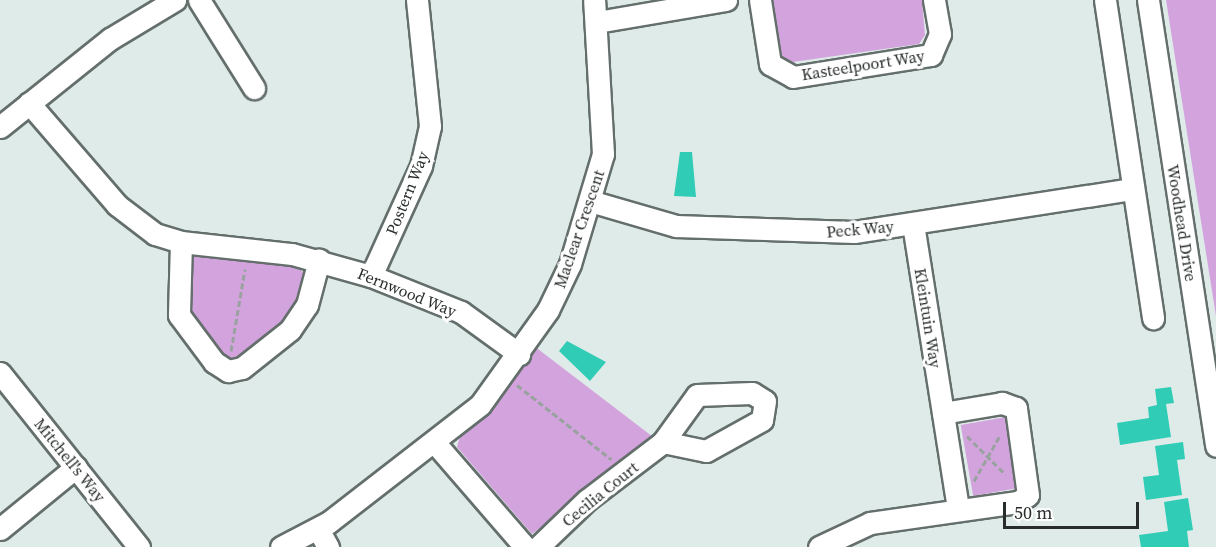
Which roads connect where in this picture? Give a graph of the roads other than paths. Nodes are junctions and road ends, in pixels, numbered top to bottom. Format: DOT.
graph roads {
  1 [pos="175,0"];
  2 [pos="200,0"];
  3 [pos="417,0"];
  4 [pos="594,0"];
  5 [pos="726,0"];
  6 [pos="760,0"];
  7 [pos="934,0"];
  8 [pos="1105,0"];
  9 [pos="1148,0"];
  10 [pos="597,22"];
  11 [pos="254,88"];
  12 [pos="29,103"];
  13 [pos="0,127"];
  14 [pos="1131,189"];
  15 [pos="590,201"];
  16 [pos="913,224"];
  17 [pos="181,242"];
  18 [pos="320,260"];
  19 [pos="371,276"];
  20 [pos="1153,318"];
  21 [pos="519,354"];
  22 [pos="0,373"];
  23 [pos="943,413"];
  24 [pos="663,442"];
  25 [pos="435,443"];
  26 [pos="1216,446"];
  27 [pos="76,467"];
  28 [pos="958,508"];
  29 [pos="0,528"];
  30 [pos="323,538"];
  31 [pos="139,547"];
  32 [pos="280,547"];
  33 [pos="525,547"];
  34 [pos="538,547"];
  35 [pos="819,547"];
  1 -- 12 [label="street"];
  2 -- 11 [label="street"];
  3 -- 19 [label="street, Postern Way"];
  4 -- 10 [label="street, Maclear Crescent"];
  5 -- 10 [label="street"];
  6 -- 7 [label="street, Kasteelpoort Way"];
  8 -- 14 [label="street"];
  9 -- 26 [label="street, Woodhead Drive"];
  10 -- 15 [label="street, Maclear Crescent"];
  12 -- 13 [label="street"];
  12 -- 17 [label="street, Fernwood Way"];
  14 -- 16 [label="street, Peck Way"];
  14 -- 20 [label="street"];
  15 -- 16 [label="street, Peck Way"];
  15 -- 21 [label="street, Maclear Crescent"];
  16 -- 23 [label="street, Kleintuin Way"];
  17 -- 18 [label="street, Fernwood Way"];
  17 -- 18 [label="street"];
  18 -- 19 [label="street, Fernwood Way"];
  19 -- 21 [label="street, Fernwood Way"];
  21 -- 25 [label="street, Maclear Crescent"];
  22 -- 27 [label="street, Mitchell's Way"];
  23 -- 28 [label="street, Kleintuin Way"];
  23 -- 28 [label="street"];
  24 -- 34 [label="street, Cecilia Court"];
  25 -- 30 [label="street, Maclear Crescent"];
  25 -- 33 [label="street"];
  27 -- 29 [label="street"];
  27 -- 31 [label="street, Mitchell's Way"];
  28 -- 35 [label="street"];
  30 -- 32 [label="street, Maclear Crescent"];
}
